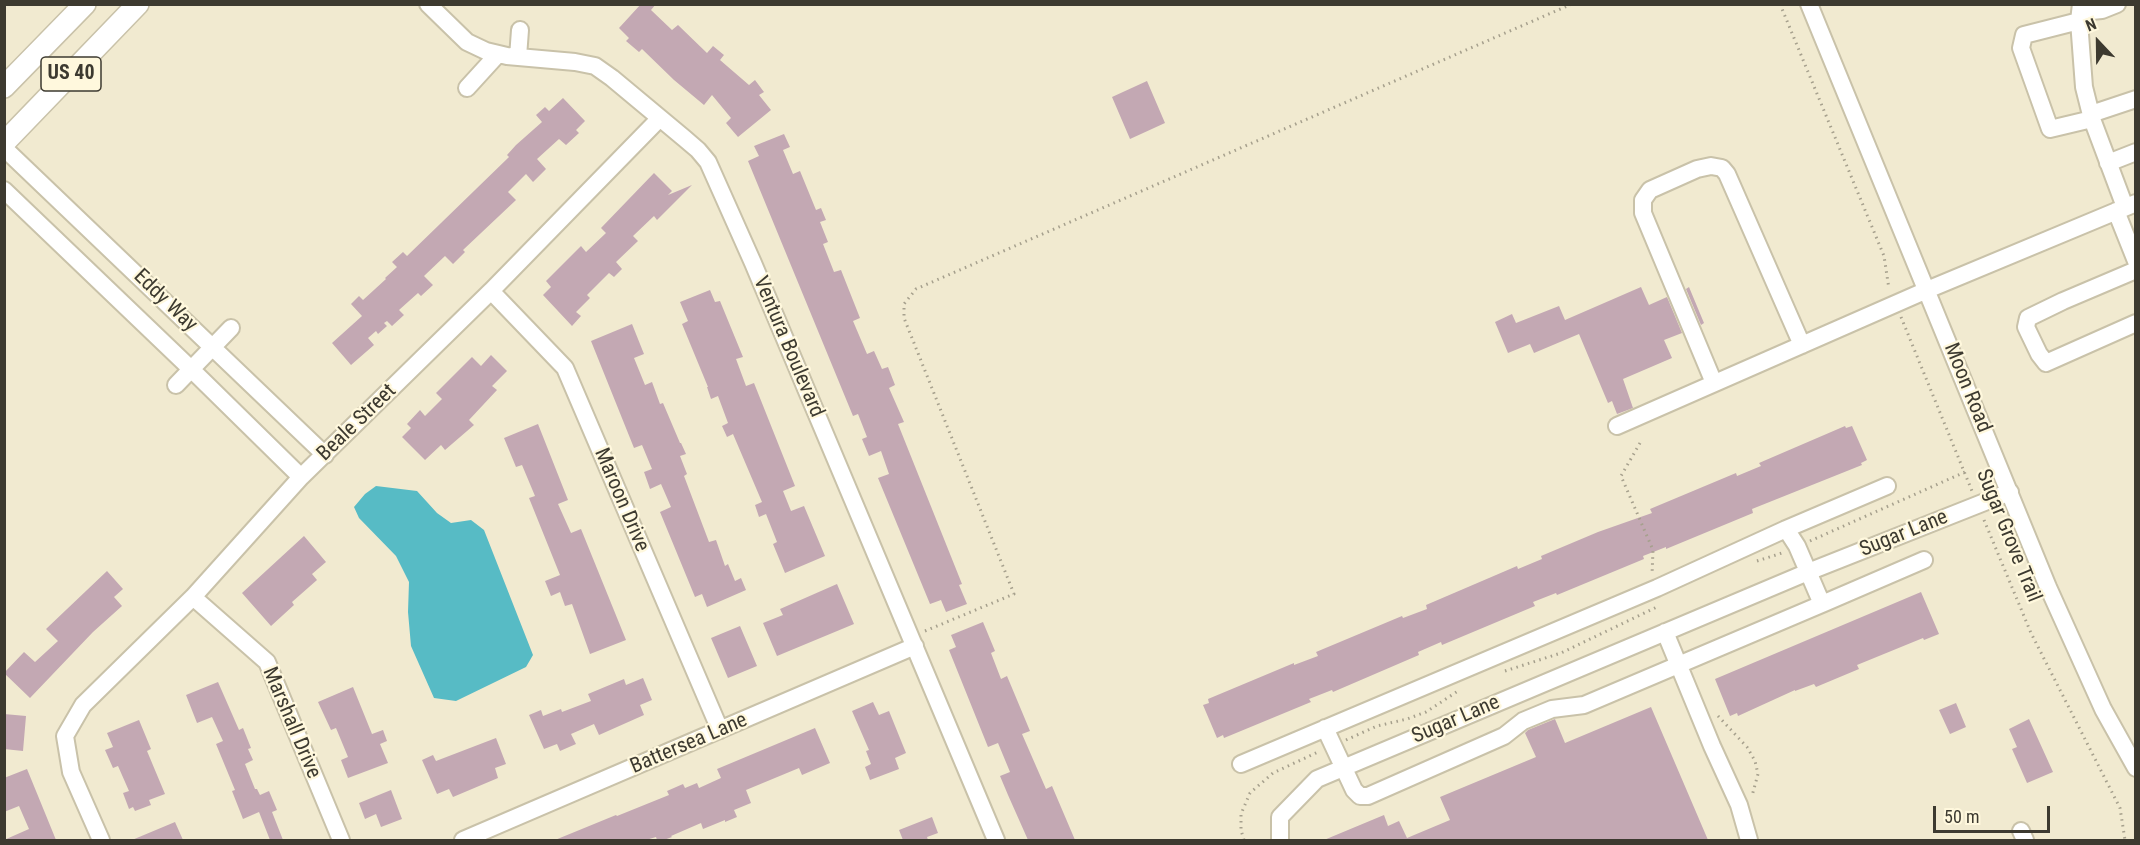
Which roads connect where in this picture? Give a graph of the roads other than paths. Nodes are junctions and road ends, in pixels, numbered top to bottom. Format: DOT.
graph roads {
  1 [pos="85,4"];
  2 [pos="138,4"];
  3 [pos="428,4"];
  4 [pos="1809,4"];
  5 [pos="2117,4"];
  6 [pos="2080,12"];
  7 [pos="520,30"];
  8 [pos="498,54"];
  9 [pos="518,57"];
  10 [pos="4,87"];
  11 [pos="467,88"];
  12 [pos="2136,99"];
  13 [pos="2092,117"];
  14 [pos="660,118"];
  15 [pos="4,143"];
  16 [pos="4,148"];
  17 [pos="2136,152"];
  18 [pos="2108,163"];
  19 [pos="4,190"];
  20 [pos="2125,207"];
  21 [pos="2136,261"];
  22 [pos="2136,270"];
  23 [pos="1927,290"];
  24 [pos="491,291"];
  25 [pos="2136,323"];
  26 [pos="231,328"];
  27 [pos="1802,345"];
  28 [pos="214,347"];
  29 [pos="191,369"];
  30 [pos="1714,383"];
  31 [pos="176,385"];
  32 [pos="1617,426"];
  33 [pos="325,455"];
  34 [pos="301,477"];
  35 [pos="1887,486"];
  36 [pos="2010,492"];
  37 [pos="1786,529"];
  38 [pos="1924,560"];
  39 [pos="1808,572"];
  40 [pos="194,597"];
  41 [pos="1822,604"];
  42 [pos="1665,632"];
  43 [pos="913,642"];
  44 [pos="1679,665"];
  45 [pos="1325,728"];
  46 [pos="720,730"];
  47 [pos="1241,764"];
  48 [pos="1342,768"];
  49 [pos="2136,768"];
  50 [pos="101,840"];
  51 [pos="341,840"];
  52 [pos="463,840"];
  53 [pos="996,840"];
  54 [pos="1280,840"];
  55 [pos="1749,840"];
  1 -- 10 [label="main road, US 40"];
  2 -- 15 [label="main road, US 40"];
  3 -- 8 [label="street, Ventura Boulevard"];
  4 -- 23 [label="street, Moon Road"];
  5 -- 6 [label="street"];
  6 -- 13 [label="street"];
  6 -- 13 [label="street"];
  7 -- 9 [label="street"];
  8 -- 9 [label="street, Ventura Boulevard"];
  8 -- 11 [label="street"];
  9 -- 14 [label="street, Ventura Boulevard"];
  12 -- 13 [label="street"];
  13 -- 18 [label="street"];
  14 -- 24 [label="street, Beale Street"];
  14 -- 43 [label="street, Ventura Boulevard"];
  16 -- 28 [label="street, Eddy Way"];
  17 -- 18 [label="street"];
  18 -- 20 [label="street"];
  19 -- 29 [label="street, Eddy Way"];
  20 -- 21 [label="street"];
  20 -- 23 [label="street"];
  22 -- 25 [label="street"];
  23 -- 27 [label="street"];
  23 -- 36 [label="street, Moon Road"];
  24 -- 33 [label="street, Beale Street"];
  24 -- 46 [label="street, Maroon Drive"];
  26 -- 28 [label="street"];
  27 -- 30 [label="street"];
  27 -- 30 [label="street"];
  28 -- 29 [label="street"];
  28 -- 33 [label="street, Eddy Way"];
  29 -- 31 [label="street"];
  29 -- 34 [label="street, Eddy Way"];
  30 -- 32 [label="street"];
  33 -- 34 [label="street, Beale Street"];
  34 -- 40 [label="street, Beale Street"];
  35 -- 37 [label="street"];
  36 -- 39 [label="street, Sugar Lane"];
  36 -- 49 [label="street, Moon Road"];
  37 -- 39 [label="street"];
  37 -- 45 [label="street"];
  38 -- 41 [label="street"];
  39 -- 41 [label="street"];
  39 -- 42 [label="street, Sugar Lane"];
  40 -- 50 [label="street, Beale Street"];
  40 -- 51 [label="street, Marshall Drive"];
  41 -- 44 [label="street"];
  42 -- 44 [label="street"];
  42 -- 48 [label="street, Sugar Lane"];
  43 -- 46 [label="street, Battersea Lane"];
  43 -- 53 [label="street, Ventura Boulevard"];
  44 -- 48 [label="street"];
  44 -- 55 [label="street"];
  45 -- 47 [label="street"];
  45 -- 48 [label="street"];
  46 -- 52 [label="street, Battersea Lane"];
  48 -- 54 [label="street, Sugar Lane"];
}
